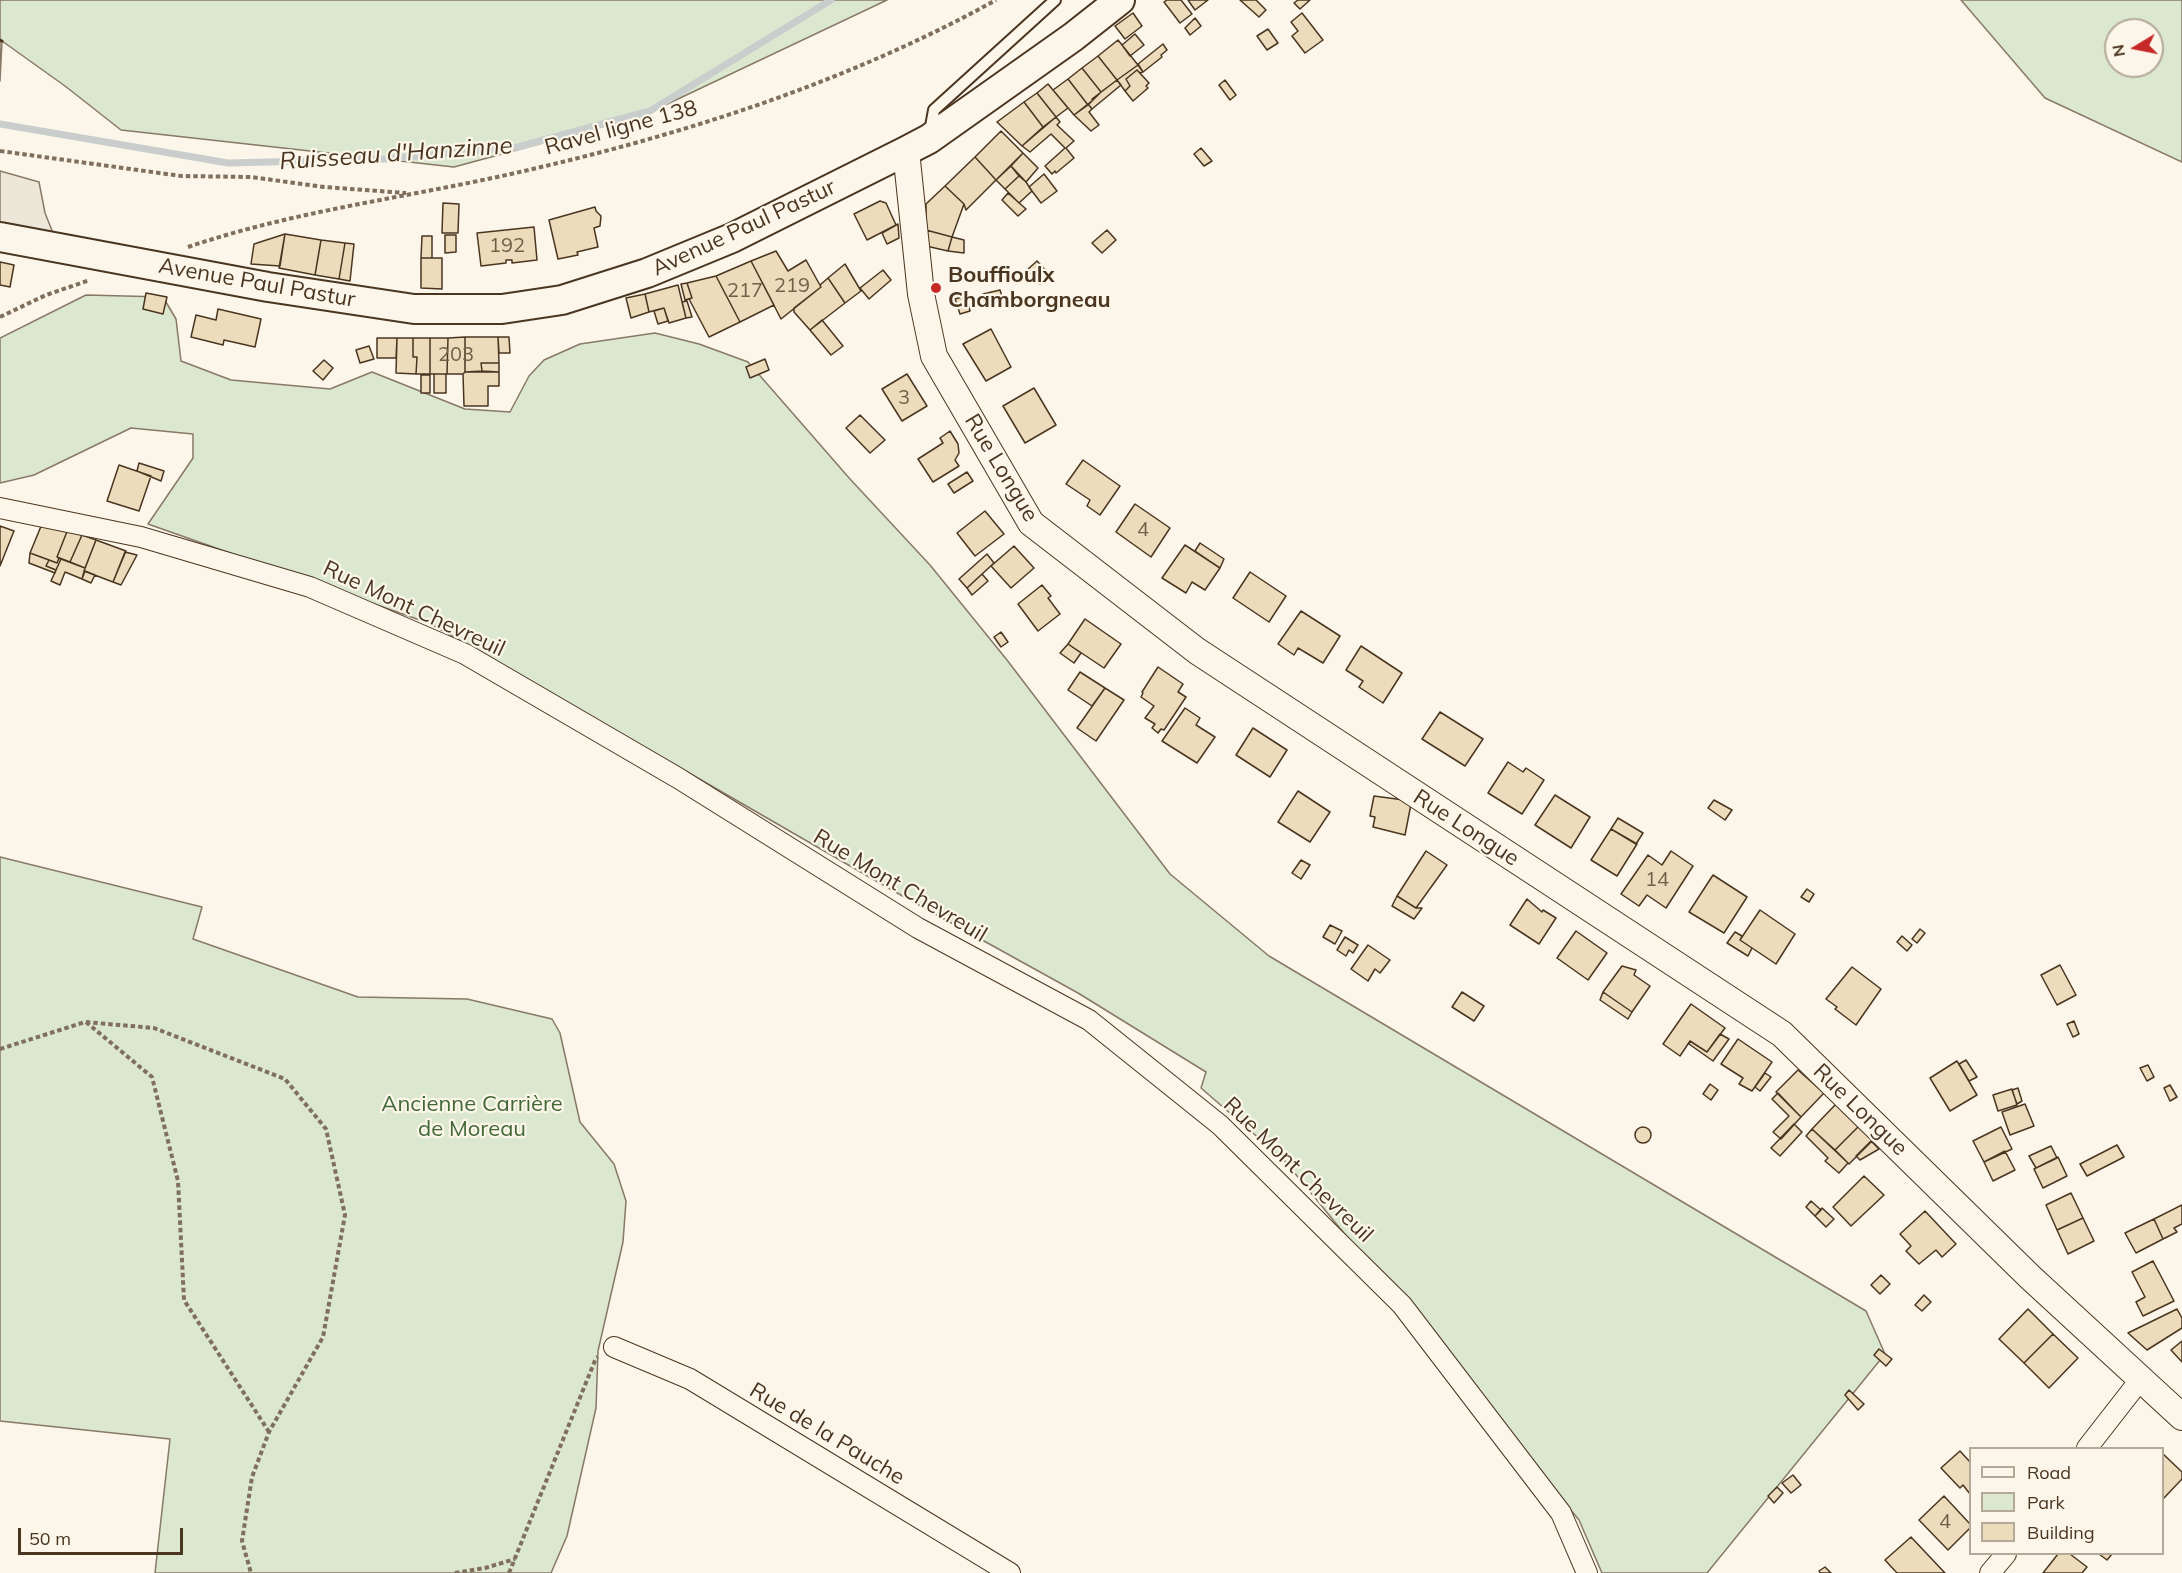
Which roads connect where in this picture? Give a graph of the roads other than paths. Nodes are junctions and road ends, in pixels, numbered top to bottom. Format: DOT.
graph roads {
  1 [pos="1055,0"];
  2 [pos="1120,0"];
  3 [pos="917,145"];
  4 [pos="0,237"];
  5 [pos="0,508"];
  6 [pos="614,1347"];
  7 [pos="2140,1380"];
  8 [pos="2182,1417"];
  9 [pos="2089,1447"];
  10 [pos="2005,1555"];
  11 [pos="1010,1573"];
  12 [pos="1587,1573"];
  13 [pos="1990,1573"];
  1 -- 3 [label="lane"];
  2 -- 3 [label="main road, Avenue Paul Pastur"];
  3 -- 4 [label="main road, Avenue Paul Pastur"];
  3 -- 7 [label="street, Rue Longue"];
  5 -- 12 [label="street, Rue Mont Chevreuil"];
  6 -- 11 [label="street, Rue de la Pauche"];
  7 -- 8 [label="street, Rue Longue"];
  7 -- 9 [label="street"];
  10 -- 13 [label="street"];
}
